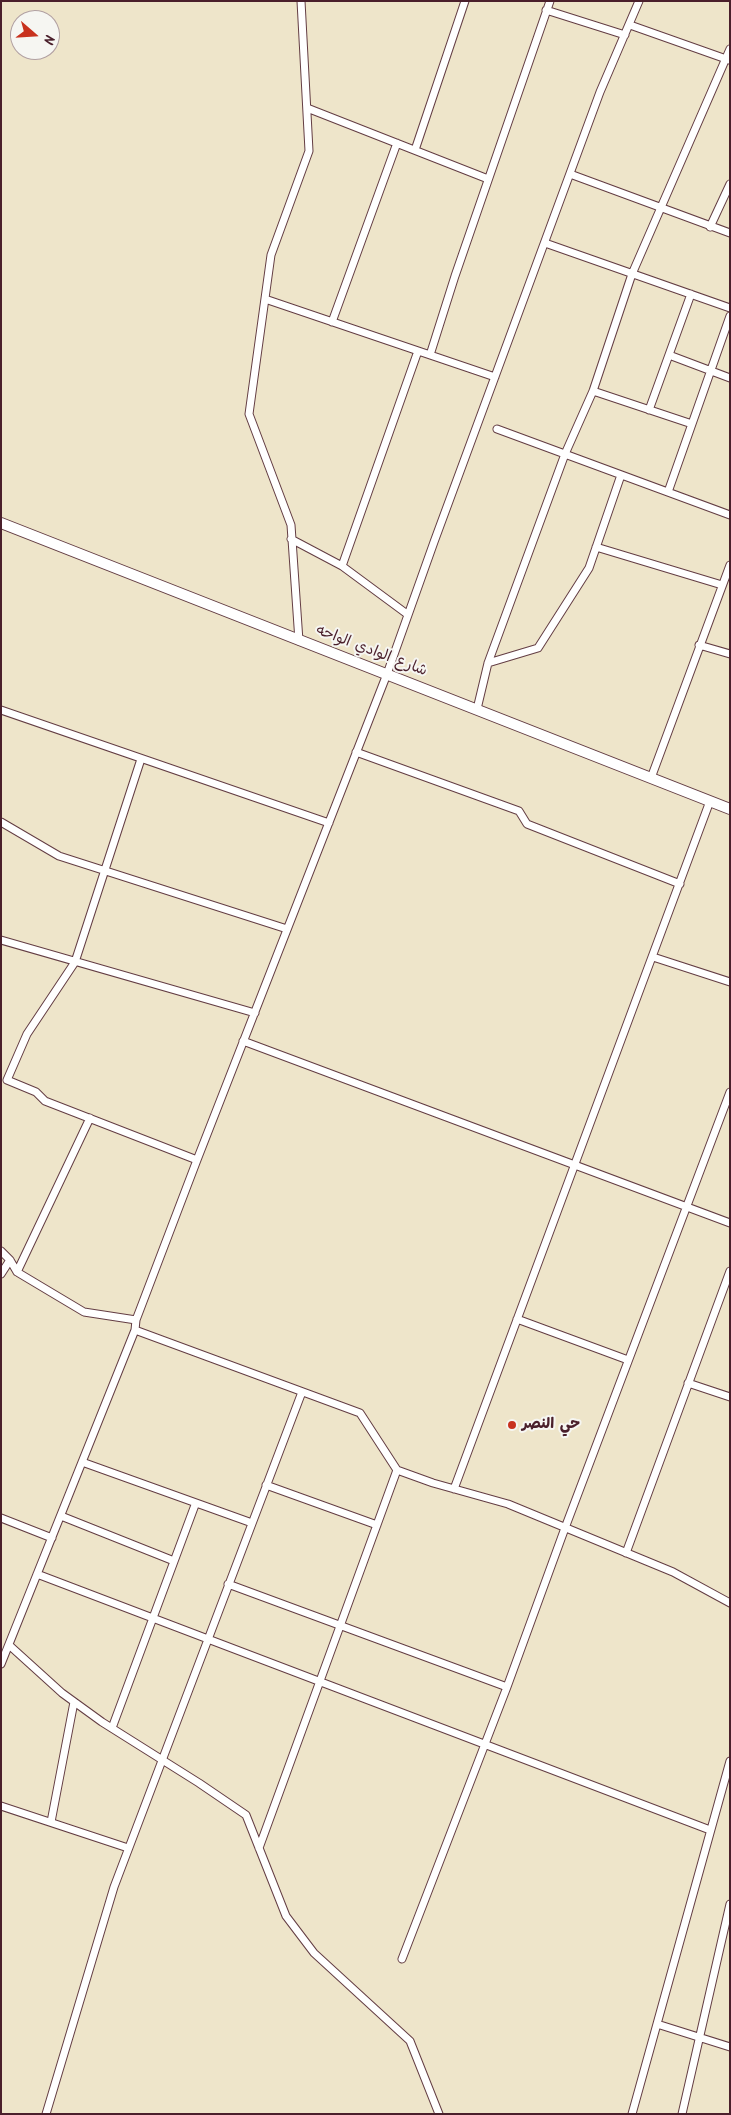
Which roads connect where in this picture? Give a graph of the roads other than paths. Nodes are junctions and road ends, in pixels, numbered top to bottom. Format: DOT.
graph roads {
  1 [pos="301,1"];
  2 [pos="465,1"];
  3 [pos="550,1"];
  4 [pos="639,1"];
  5 [pos="546,10"];
  6 [pos="630,25"];
  7 [pos="625,35"];
  8 [pos="730,49"];
  9 [pos="728,59"];
  10 [pos="306,108"];
  11 [pos="397,143"];
  12 [pos="415,150"];
  13 [pos="570,174"];
  14 [pos="488,179"];
  15 [pos="730,184"];
  16 [pos="660,209"];
  17 [pos="710,227"];
  18 [pos="730,234"];
  19 [pos="545,243"];
  20 [pos="632,274"];
  21 [pos="691,294"];
  22 [pos="265,300"];
  23 [pos="730,308"];
  24 [pos="730,316"];
  25 [pos="332,322"];
  26 [pos="418,351"];
  27 [pos="430,355"];
  28 [pos="669,355"];
  29 [pos="711,370"];
  30 [pos="495,377"];
  31 [pos="730,378"];
  32 [pos="592,392"];
  33 [pos="649,410"];
  34 [pos="692,424"];
  35 [pos="497,429"];
  36 [pos="565,454"];
  37 [pos="621,475"];
  38 [pos="668,492"];
  39 [pos="730,515"];
  40 [pos="1,524"];
  41 [pos="291,539"];
  42 [pos="596,547"];
  43 [pos="730,565"];
  44 [pos="342,566"];
  45 [pos="722,585"];
  46 [pos="407,614"];
  47 [pos="299,641"];
  48 [pos="699,645"];
  49 [pos="730,654"];
  50 [pos="488,663"];
  51 [pos="387,674"];
  52 [pos="477,709"];
  53 [pos="1,710"];
  54 [pos="356,752"];
  55 [pos="142,759"];
  56 [pos="650,778"];
  57 [pos="710,801"];
  58 [pos="730,809"];
  59 [pos="1,822"];
  60 [pos="329,823"];
  61 [pos="105,870"];
  62 [pos="680,884"];
  63 [pos="287,929"];
  64 [pos="1,940"];
  65 [pos="653,957"];
  66 [pos="75,962"];
  67 [pos="730,982"];
  68 [pos="254,1013"];
  69 [pos="243,1042"];
  70 [pos="4,1080"];
  71 [pos="730,1092"];
  72 [pos="90,1118"];
  73 [pos="197,1160"];
  74 [pos="575,1165"];
  75 [pos="686,1206"];
  76 [pos="730,1223"];
  77 [pos="1,1251"];
  78 [pos="10,1260"];
  79 [pos="730,1270"];
  80 [pos="17,1272"];
  81 [pos="1,1274"];
  82 [pos="517,1319"];
  83 [pos="136,1320"];
  84 [pos="135,1330"];
  85 [pos="628,1360"];
  86 [pos="688,1383"];
  87 [pos="302,1392"];
  88 [pos="730,1397"];
  89 [pos="82,1462"];
  90 [pos="397,1470"];
  91 [pos="266,1485"];
  92 [pos="454,1489"];
  93 [pos="195,1504"];
  94 [pos="61,1516"];
  95 [pos="1,1518"];
  96 [pos="252,1523"];
  97 [pos="377,1525"];
  98 [pos="565,1528"];
  99 [pos="52,1538"];
  100 [pos="626,1553"];
  101 [pos="174,1561"];
  102 [pos="37,1574"];
  103 [pos="228,1584"];
  104 [pos="730,1603"];
  105 [pos="153,1618"];
  106 [pos="340,1625"];
  107 [pos="207,1639"];
  108 [pos="9,1645"];
  109 [pos="1,1664"];
  110 [pos="320,1682"];
  111 [pos="507,1687"];
  112 [pos="74,1702"];
  113 [pos="112,1728"];
  114 [pos="485,1744"];
  115 [pos="161,1759"];
  116 [pos="730,1761"];
  117 [pos="1,1806"];
  118 [pos="51,1822"];
  119 [pos="710,1830"];
  120 [pos="128,1848"];
  121 [pos="259,1848"];
  122 [pos="730,1904"];
  123 [pos="402,1959"];
  124 [pos="657,2024"];
  125 [pos="699,2038"];
  126 [pos="730,2047"];
  127 [pos="46,2114"];
  128 [pos="439,2114"];
  129 [pos="632,2114"];
  130 [pos="682,2114"];
  1 -- 10 [label="street"];
  2 -- 12 [label="street"];
  3 -- 5 [label="street"];
  4 -- 6 [label="street"];
  5 -- 7 [label="street"];
  5 -- 14 [label="street"];
  6 -- 7 [label="street"];
  6 -- 9 [label="street"];
  7 -- 13 [label="street"];
  8 -- 9 [label="street"];
  9 -- 16 [label="street"];
  10 -- 11 [label="street"];
  10 -- 22 [label="street"];
  11 -- 12 [label="street"];
  11 -- 25 [label="street"];
  12 -- 14 [label="street"];
  13 -- 16 [label="street"];
  13 -- 19 [label="street"];
  14 -- 27 [label="street"];
  15 -- 17 [label="street"];
  16 -- 17 [label="street"];
  16 -- 20 [label="street"];
  17 -- 18 [label="street"];
  19 -- 20 [label="street"];
  19 -- 30 [label="street"];
  20 -- 21 [label="street"];
  20 -- 32 [label="street"];
  21 -- 23 [label="street"];
  21 -- 28 [label="street"];
  22 -- 25 [label="street"];
  22 -- 41 [label="street"];
  24 -- 29 [label="street"];
  25 -- 26 [label="street"];
  26 -- 27 [label="street"];
  26 -- 44 [label="street"];
  27 -- 30 [label="street"];
  28 -- 29 [label="street"];
  28 -- 33 [label="street"];
  29 -- 31 [label="street"];
  29 -- 34 [label="street"];
  30 -- 46 [label="street"];
  32 -- 33 [label="street"];
  32 -- 36 [label="street"];
  33 -- 34 [label="street"];
  34 -- 38 [label="street"];
  35 -- 36 [label="street"];
  36 -- 37 [label="street"];
  36 -- 50 [label="street"];
  37 -- 38 [label="street"];
  37 -- 42 [label="street"];
  38 -- 39 [label="street"];
  40 -- 47 [label="main road, شارع الوادي الواحه"];
  41 -- 44 [label="street"];
  41 -- 47 [label="street"];
  42 -- 45 [label="street"];
  42 -- 50 [label="street"];
  43 -- 45 [label="street"];
  44 -- 46 [label="street"];
  45 -- 48 [label="street"];
  46 -- 51 [label="street"];
  47 -- 51 [label="main road, شارع الوادي الواحه"];
  48 -- 49 [label="street"];
  48 -- 56 [label="street"];
  50 -- 52 [label="street"];
  51 -- 52 [label="main road, شارع الوادي الواحه"];
  51 -- 54 [label="street"];
  52 -- 56 [label="main road, شارع الوادي الواحه"];
  53 -- 55 [label="street"];
  54 -- 60 [label="street"];
  54 -- 62 [label="street"];
  55 -- 60 [label="street"];
  55 -- 61 [label="street"];
  56 -- 57 [label="main road, شارع الوادي الواحه"];
  57 -- 58 [label="main road, شارع الوادي الواحه"];
  57 -- 62 [label="street"];
  59 -- 61 [label="street"];
  60 -- 63 [label="street"];
  61 -- 63 [label="street"];
  61 -- 66 [label="street"];
  62 -- 65 [label="street"];
  63 -- 68 [label="street"];
  64 -- 66 [label="street"];
  65 -- 67 [label="street"];
  65 -- 74 [label="street"];
  66 -- 68 [label="street"];
  66 -- 70 [label="street"];
  68 -- 69 [label="street"];
  69 -- 73 [label="street"];
  69 -- 74 [label="street"];
  70 -- 72 [label="street"];
  71 -- 75 [label="street"];
  72 -- 73 [label="street"];
  72 -- 80 [label="street"];
  73 -- 83 [label="street"];
  74 -- 75 [label="street"];
  74 -- 82 [label="street"];
  75 -- 76 [label="street"];
  75 -- 85 [label="street"];
  77 -- 78 [label="street"];
  78 -- 80 [label="street"];
  78 -- 81 [label="street"];
  79 -- 86 [label="street"];
  80 -- 83 [label="street"];
  82 -- 85 [label="street"];
  82 -- 92 [label="street"];
  83 -- 84 [label="street"];
  84 -- 87 [label="street"];
  84 -- 89 [label="street"];
  85 -- 98 [label="street"];
  86 -- 88 [label="street"];
  86 -- 100 [label="street"];
  87 -- 90 [label="street"];
  87 -- 91 [label="street"];
  89 -- 93 [label="street"];
  89 -- 94 [label="street"];
  90 -- 92 [label="street"];
  90 -- 97 [label="street"];
  91 -- 96 [label="street"];
  91 -- 97 [label="street"];
  92 -- 98 [label="street"];
  93 -- 96 [label="street"];
  93 -- 101 [label="street"];
  94 -- 99 [label="street"];
  94 -- 101 [label="street"];
  95 -- 99 [label="street"];
  96 -- 103 [label="street"];
  97 -- 106 [label="street"];
  98 -- 100 [label="street"];
  98 -- 111 [label="street"];
  99 -- 102 [label="street"];
  100 -- 104 [label="street"];
  101 -- 105 [label="street"];
  102 -- 105 [label="street"];
  102 -- 108 [label="street"];
  103 -- 106 [label="street"];
  103 -- 107 [label="street"];
  105 -- 107 [label="street"];
  105 -- 113 [label="street"];
  106 -- 110 [label="street"];
  106 -- 111 [label="street"];
  107 -- 110 [label="street"];
  107 -- 115 [label="street"];
  108 -- 109 [label="street"];
  108 -- 112 [label="street"];
  110 -- 114 [label="street"];
  110 -- 121 [label="street"];
  111 -- 114 [label="street"];
  112 -- 113 [label="street"];
  112 -- 118 [label="street"];
  113 -- 115 [label="street"];
  114 -- 119 [label="street"];
  114 -- 123 [label="street"];
  115 -- 120 [label="street"];
  115 -- 121 [label="street"];
  116 -- 119 [label="street"];
  117 -- 118 [label="street"];
  118 -- 120 [label="street"];
  119 -- 124 [label="street"];
  120 -- 127 [label="street"];
  121 -- 128 [label="street"];
  122 -- 125 [label="street"];
  124 -- 125 [label="street"];
  124 -- 129 [label="street"];
  125 -- 126 [label="street"];
  125 -- 130 [label="street"];
}
